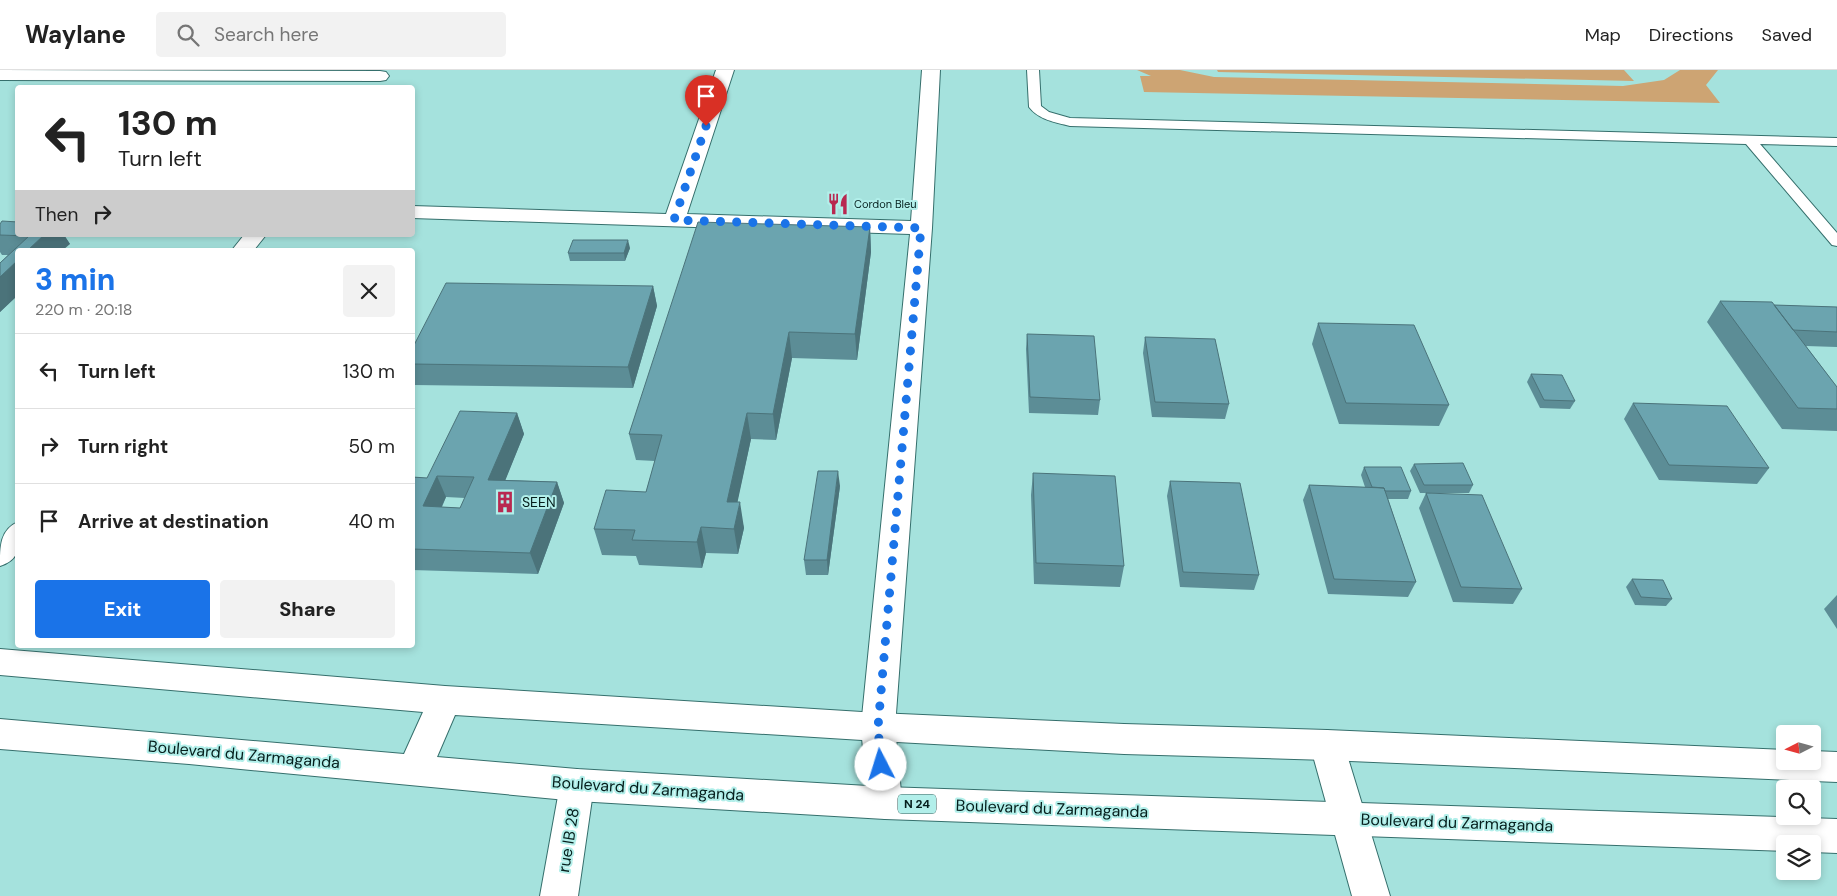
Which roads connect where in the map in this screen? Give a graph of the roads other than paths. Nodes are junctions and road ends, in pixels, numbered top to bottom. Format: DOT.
graph roads {
  1 [pos="725,70"];
  2 [pos="931,70"];
  3 [pos="1033,70"];
  4 [pos="0,75"];
  5 [pos="379,78"];
  6 [pos="1749,139"];
  7 [pos="1837,142"];
  8 [pos="415,212"];
  9 [pos="674,220"];
  10 [pos="921,228"];
  11 [pos="253,237"];
  12 [pos="1837,242"];
  13 [pos="245,248"];
  14 [pos="15,537"];
  15 [pos="0,555"];
  16 [pos="0,662"];
  17 [pos="445,700"];
  18 [pos="878,727"];
  19 [pos="0,734"];
  20 [pos="1327,745"];
  21 [pos="1837,767"];
  22 [pos="414,769"];
  23 [pos="577,784"];
  24 [pos="885,803"];
  25 [pos="1348,818"];
  26 [pos="1837,836"];
  27 [pos="559,896"];
  28 [pos="1372,896"];
  1 -- 9 [label="street"];
  2 -- 10 [label="street"];
  3 -- 6 [label="lane"];
  4 -- 5 [label="street"];
  6 -- 7 [label="lane"];
  6 -- 12 [label="lane"];
  8 -- 9 [label="street"];
  9 -- 10 [label="street"];
  10 -- 18 [label="street"];
  11 -- 13 [label="street"];
  14 -- 15 [label="street"];
  16 -- 17 [label="street"];
  17 -- 18 [label="street"];
  17 -- 22 [label="street"];
  18 -- 20 [label="street"];
  18 -- 24 [label="street"];
  19 -- 22 [label="street, Boulevard du Zarmaganda / N 24"];
  20 -- 21 [label="street"];
  20 -- 25 [label="street"];
  22 -- 23 [label="street, Boulevard du Zarmaganda / N 24"];
  23 -- 24 [label="street, Boulevard du Zarmaganda / N 24"];
  23 -- 27 [label="street, rue IB 28"];
  24 -- 25 [label="street, Boulevard du Zarmaganda / N 24"];
  25 -- 26 [label="street, Boulevard du Zarmaganda / N 24"];
  25 -- 28 [label="street"];
}
